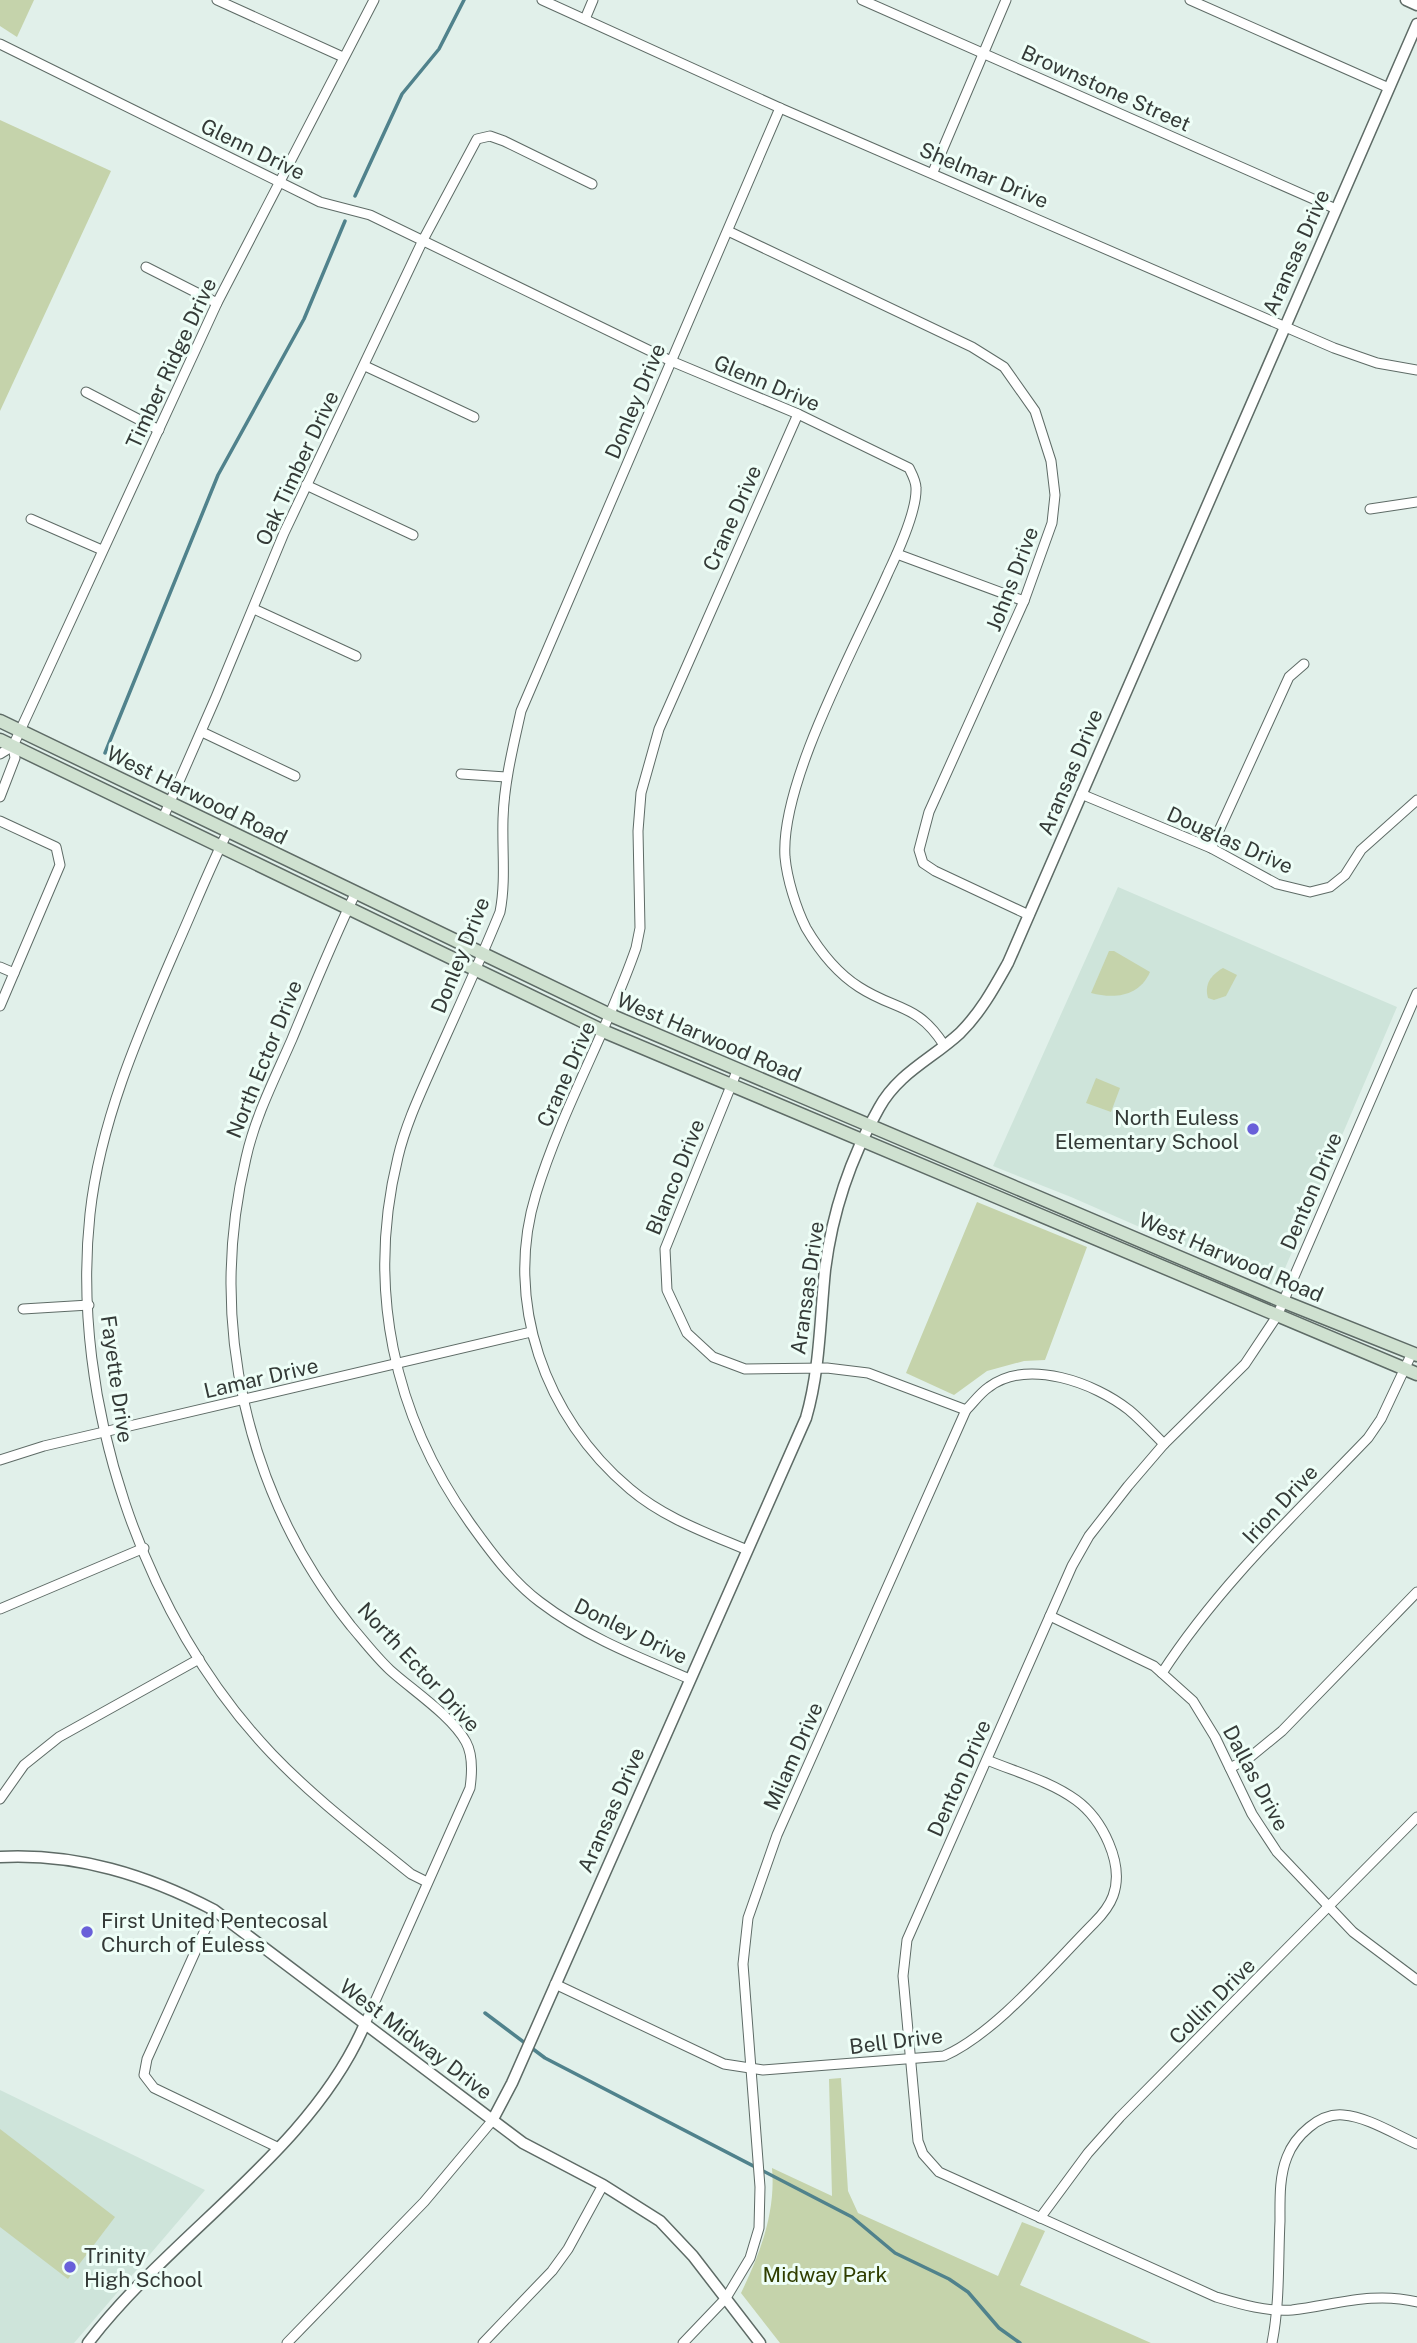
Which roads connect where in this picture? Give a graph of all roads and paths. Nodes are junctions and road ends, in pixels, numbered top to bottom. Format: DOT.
graph roads {
  1 [pos="217,0"];
  2 [pos="373,0"];
  3 [pos="542,0"];
  4 [pos="593,0"];
  5 [pos="862,0"];
  6 [pos="1006,0"];
  7 [pos="1190,0"];
  8 [pos="1406,0"];
  9 [pos="1417,5"];
  10 [pos="585,19"];
  11 [pos="1417,24"];
  12 [pos="0,44"];
  13 [pos="984,53"];
  14 [pos="344,57"];
  15 [pos="1389,88"];
  16 [pos="780,108"];
  17 [pos="933,172"];
  18 [pos="281,181"];
  19 [pos="592,184"];
  20 [pos="1336,209"];
  21 [pos="727,231"];
  22 [pos="423,240"];
  23 [pos="146,267"];
  24 [pos="217,303"];
  25 [pos="1284,326"];
  26 [pos="671,361"];
  27 [pos="365,366"];
  28 [pos="1417,370"];
  29 [pos="86,393"];
  30 [pos="798,414"];
  31 [pos="474,417"];
  32 [pos="159,430"];
  33 [pos="306,485"];
  34 [pos="1417,502"];
  35 [pos="1370,509"];
  36 [pos="31,519"];
  37 [pos="413,534"];
  38 [pos="102,550"];
  39 [pos="897,554"];
  40 [pos="1024,601"];
  41 [pos="254,609"];
  42 [pos="356,656"];
  43 [pos="1304,664"];
  44 [pos="0,721"];
  45 [pos="21,731"];
  46 [pos="202,732"];
  47 [pos="0,740"];
  48 [pos="13,746"];
  49 [pos="0,754"];
  50 [pos="461,774"];
  51 [pos="295,776"];
  52 [pos="506,777"];
  53 [pos="1081,794"];
  54 [pos="0,797"];
  55 [pos="1417,800"];
  56 [pos="169,802"];
  57 [pos="163,818"];
  58 [pos="0,821"];
  59 [pos="228,831"];
  60 [pos="221,845"];
  61 [pos="1212,848"];
  62 [pos="355,894"];
  63 [pos="348,908"];
  64 [pos="1028,915"];
  65 [pos="483,953"];
  66 [pos="0,967"];
  67 [pos="476,968"];
  68 [pos="14,973"];
  69 [pos="1417,993"];
  70 [pos="0,1006"];
  71 [pos="610,1016"];
  72 [pos="603,1031"];
  73 [pos="944,1045"];
  74 [pos="737,1071"];
  75 [pos="730,1086"];
  76 [pos="870,1126"];
  77 [pos="863,1143"];
  78 [pos="1162,1248"];
  79 [pos="1155,1265"];
  80 [pos="1282,1301"];
  81 [pos="89,1305"];
  82 [pos="23,1310"];
  83 [pos="1276,1316"];
  84 [pos="530,1332"];
  85 [pos="1415,1354"];
  86 [pos="396,1366"];
  87 [pos="815,1370"];
  88 [pos="1411,1372"];
  89 [pos="242,1399"];
  90 [pos="966,1410"];
  91 [pos="104,1432"];
  92 [pos="1164,1444"];
  93 [pos="0,1460"];
  94 [pos="144,1548"];
  95 [pos="747,1550"];
  96 [pos="1417,1592"];
  97 [pos="0,1609"];
  98 [pos="1049,1616"];
  99 [pos="199,1658"];
  100 [pos="1163,1673"];
  101 [pos="690,1679"];
  102 [pos="986,1760"];
  103 [pos="1230,1768"];
  104 [pos="0,1799"];
  105 [pos="1417,1817"];
  106 [pos="0,1857"];
  107 [pos="427,1882"];
  108 [pos="214,1910"];
  109 [pos="1329,1910"];
  110 [pos="1417,1980"];
  111 [pos="555,1984"];
  112 [pos="364,2026"];
  113 [pos="910,2059"];
  114 [pos="751,2068"];
  115 [pos="492,2121"];
  116 [pos="1417,2144"];
  117 [pos="276,2147"];
  118 [pos="603,2185"];
  119 [pos="1040,2218"];
  120 [pos="726,2298"];
  121 [pos="1417,2302"];
  122 [pos="1277,2310"];
  123 [pos="89,2343"];
  124 [pos="287,2343"];
  125 [pos="484,2343"];
  126 [pos="683,2343"];
  127 [pos="760,2343"];
  128 [pos="1272,2343"];
  1 -- 14 [label="street"];
  2 -- 14 [label="street, Timber Ridge Drive"];
  3 -- 10 [label="street, Shelmar Drive"];
  4 -- 10 [label="street"];
  5 -- 13 [label="street, Brownstone Street"];
  6 -- 13 [label="street"];
  7 -- 15 [label="street"];
  8 -- 9 [label="street"];
  10 -- 16 [label="street, Shelmar Drive"];
  11 -- 15 [label="street, Aransas Drive"];
  12 -- 18 [label="street, Glenn Drive"];
  13 -- 17 [label="street"];
  13 -- 20 [label="street, Brownstone Street"];
  14 -- 18 [label="street, Timber Ridge Drive"];
  15 -- 20 [label="street, Aransas Drive"];
  16 -- 17 [label="street, Shelmar Drive"];
  16 -- 21 [label="street, Donley Drive"];
  17 -- 25 [label="street, Shelmar Drive"];
  18 -- 22 [label="street, Glenn Drive"];
  18 -- 24 [label="street, Timber Ridge Drive"];
  19 -- 22 [label="street, Oak Timber Drive"];
  20 -- 25 [label="street, Aransas Drive"];
  21 -- 26 [label="street, Donley Drive"];
  21 -- 40 [label="street, Johns Drive"];
  22 -- 26 [label="street, Glenn Drive"];
  22 -- 27 [label="street, Oak Timber Drive"];
  23 -- 24 [label="street"];
  24 -- 32 [label="street, Timber Ridge Drive"];
  25 -- 28 [label="street, Shelmar Drive"];
  25 -- 53 [label="street, Aransas Drive"];
  26 -- 30 [label="street, Glenn Drive"];
  26 -- 52 [label="street, Donley Drive"];
  27 -- 31 [label="street"];
  27 -- 33 [label="street, Oak Timber Drive"];
  29 -- 32 [label="street"];
  30 -- 39 [label="street, Glenn Drive"];
  30 -- 71 [label="street, Crane Drive"];
  32 -- 38 [label="street, Timber Ridge Drive"];
  33 -- 37 [label="street"];
  33 -- 41 [label="street, Oak Timber Drive"];
  34 -- 35 [label="street"];
  36 -- 38 [label="street"];
  38 -- 45 [label="street, Timber Ridge Drive"];
  39 -- 40 [label="street"];
  39 -- 73 [label="street, Glenn Drive"];
  40 -- 64 [label="street, Johns Drive"];
  41 -- 42 [label="street"];
  41 -- 46 [label="street, Oak Timber Drive"];
  43 -- 61 [label="street"];
  44 -- 45 [label="main road, West Harwood Road"];
  45 -- 48 [label="street, Timber Ridge Drive"];
  45 -- 56 [label="main road, West Harwood Road"];
  46 -- 51 [label="street"];
  46 -- 56 [label="street, Oak Timber Drive"];
  47 -- 48 [label="main road, West Harwood Road"];
  48 -- 49 [label="street"];
  48 -- 54 [label="street"];
  48 -- 57 [label="main road, West Harwood Road"];
  50 -- 52 [label="street"];
  52 -- 65 [label="street, Donley Drive"];
  53 -- 61 [label="street, Douglas Drive"];
  53 -- 64 [label="street, Aransas Drive"];
  55 -- 61 [label="street, Douglas Drive"];
  56 -- 57 [label="street, Oak Timber Drive"];
  56 -- 59 [label="main road, West Harwood Road"];
  57 -- 60 [label="main road, West Harwood Road"];
  58 -- 68 [label="street"];
  59 -- 60 [label="street, Fayette Drive"];
  59 -- 62 [label="main road, West Harwood Road"];
  60 -- 63 [label="main road, West Harwood Road"];
  60 -- 81 [label="street, Fayette Drive"];
  62 -- 63 [label="street, North Ector Drive"];
  62 -- 65 [label="main road, West Harwood Road"];
  63 -- 67 [label="main road, West Harwood Road"];
  63 -- 89 [label="street, North Ector Drive"];
  64 -- 73 [label="street, Aransas Drive"];
  65 -- 67 [label="street, Donley Drive"];
  65 -- 71 [label="main road, West Harwood Road"];
  66 -- 68 [label="street"];
  67 -- 72 [label="main road, West Harwood Road"];
  67 -- 86 [label="street, Donley Drive"];
  68 -- 70 [label="street"];
  69 -- 80 [label="street, Denton Drive"];
  71 -- 72 [label="street, Crane Drive"];
  71 -- 74 [label="main road, West Harwood Road"];
  72 -- 75 [label="main road, West Harwood Road"];
  72 -- 84 [label="street, Crane Drive"];
  73 -- 76 [label="street, Aransas Drive"];
  74 -- 75 [label="street, Blanco Drive"];
  74 -- 76 [label="main road, West Harwood Road"];
  75 -- 77 [label="main road, West Harwood Road"];
  75 -- 87 [label="street, Blanco Drive"];
  76 -- 77 [label="street, Aransas Drive"];
  76 -- 78 [label="main road, West Harwood Road"];
  77 -- 79 [label="main road, West Harwood Road"];
  77 -- 87 [label="street, Aransas Drive"];
  78 -- 79 [label="main road"];
  78 -- 80 [label="main road, West Harwood Road"];
  79 -- 83 [label="main road, West Harwood Road"];
  80 -- 83 [label="street, Denton Drive"];
  80 -- 85 [label="main road, West Harwood Road"];
  81 -- 82 [label="street"];
  81 -- 91 [label="street, Fayette Drive"];
  83 -- 88 [label="main road, West Harwood Road"];
  83 -- 92 [label="street, Denton Drive"];
  84 -- 86 [label="street, Lamar Drive"];
  84 -- 95 [label="street, Crane Drive"];
  85 -- 88 [label="street, Irion Drive"];
  86 -- 89 [label="street, Lamar Drive"];
  86 -- 101 [label="street, Donley Drive"];
  87 -- 90 [label="street, Blanco Drive"];
  87 -- 95 [label="street, Aransas Drive"];
  88 -- 100 [label="street, Irion Drive"];
  89 -- 91 [label="street, Lamar Drive"];
  89 -- 107 [label="street, North Ector Drive"];
  90 -- 92 [label="street, Milam Drive"];
  90 -- 114 [label="street, Milam Drive"];
  91 -- 93 [label="street, Lamar Drive"];
  91 -- 94 [label="street, Fayette Drive"];
  92 -- 98 [label="street, Denton Drive"];
  94 -- 97 [label="street"];
  94 -- 99 [label="street, Fayette Drive"];
  95 -- 101 [label="street, Aransas Drive"];
  96 -- 103 [label="street"];
  98 -- 100 [label="street, Dallas Drive"];
  98 -- 102 [label="street, Denton Drive"];
  99 -- 104 [label="street"];
  99 -- 107 [label="street, Fayette Drive"];
  100 -- 103 [label="street, Dallas Drive"];
  101 -- 111 [label="street, Aransas Drive"];
  102 -- 113 [label="street, Denton Drive"];
  102 -- 113 [label="street, Bell Drive"];
  103 -- 109 [label="street, Dallas Drive"];
  105 -- 109 [label="street, Collin Drive"];
  106 -- 108 [label="street, West Midway Drive"];
  107 -- 112 [label="street, North Ector Drive"];
  108 -- 112 [label="street, West Midway Drive"];
  108 -- 117 [label="street"];
  109 -- 110 [label="street, Dallas Drive"];
  109 -- 119 [label="street, Collin Drive"];
  111 -- 114 [label="street, Bell Drive"];
  111 -- 115 [label="street, Aransas Drive"];
  112 -- 115 [label="street, West Midway Drive"];
  112 -- 117 [label="street, North Ector Drive"];
  113 -- 114 [label="street, Bell Drive"];
  113 -- 119 [label="street, Denton Drive"];
  114 -- 120 [label="street, Milam Drive"];
  115 -- 118 [label="street, West Midway Drive"];
  115 -- 124 [label="street, Aransas Drive"];
  116 -- 122 [label="street"];
  117 -- 123 [label="street, North Ector Drive"];
  118 -- 120 [label="street, West Midway Drive"];
  118 -- 125 [label="street"];
  119 -- 122 [label="street, Denton Drive"];
  120 -- 126 [label="street, Milam Drive"];
  120 -- 127 [label="street, West Midway Drive"];
  121 -- 122 [label="street, Denton Drive"];
  122 -- 128 [label="street"];
}
